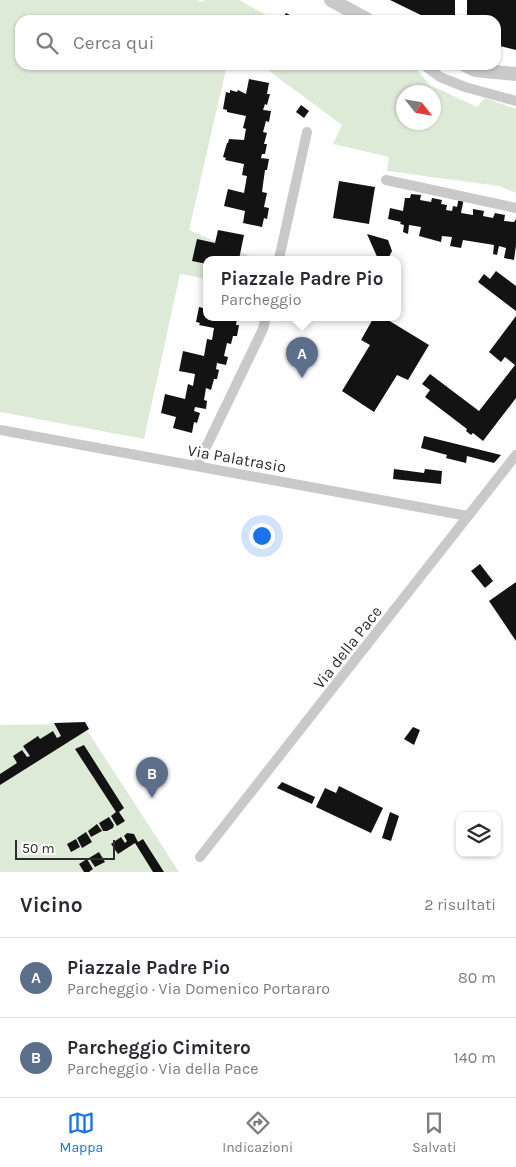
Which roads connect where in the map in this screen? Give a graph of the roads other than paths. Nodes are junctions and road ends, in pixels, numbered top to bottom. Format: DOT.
graph roads {
  1 [pos="332,0"];
  2 [pos="359,15"];
  3 [pos="431,70"];
  4 [pos="475,70"];
  5 [pos="516,74"];
  6 [pos="516,102"];
  7 [pos="307,132"];
  8 [pos="386,180"];
  9 [pos="516,208"];
  10 [pos="279,256"];
  11 [pos="265,321"];
  12 [pos="0,430"];
  13 [pos="516,456"];
  14 [pos="198,466"];
  15 [pos="468,516"];
  16 [pos="200,857"];
  1 -- 2 [label="street"];
  3 -- 6 [label="street"];
  4 -- 5 [label="street"];
  7 -- 10 [label="street"];
  8 -- 9 [label="street"];
  11 -- 14 [label="street"];
  12 -- 14 [label="street, Via Palatrasio"];
  13 -- 15 [label="street, Via della Pace"];
  14 -- 15 [label="street, Via Palatrasio"];
  15 -- 16 [label="street, Via della Pace"];
}
